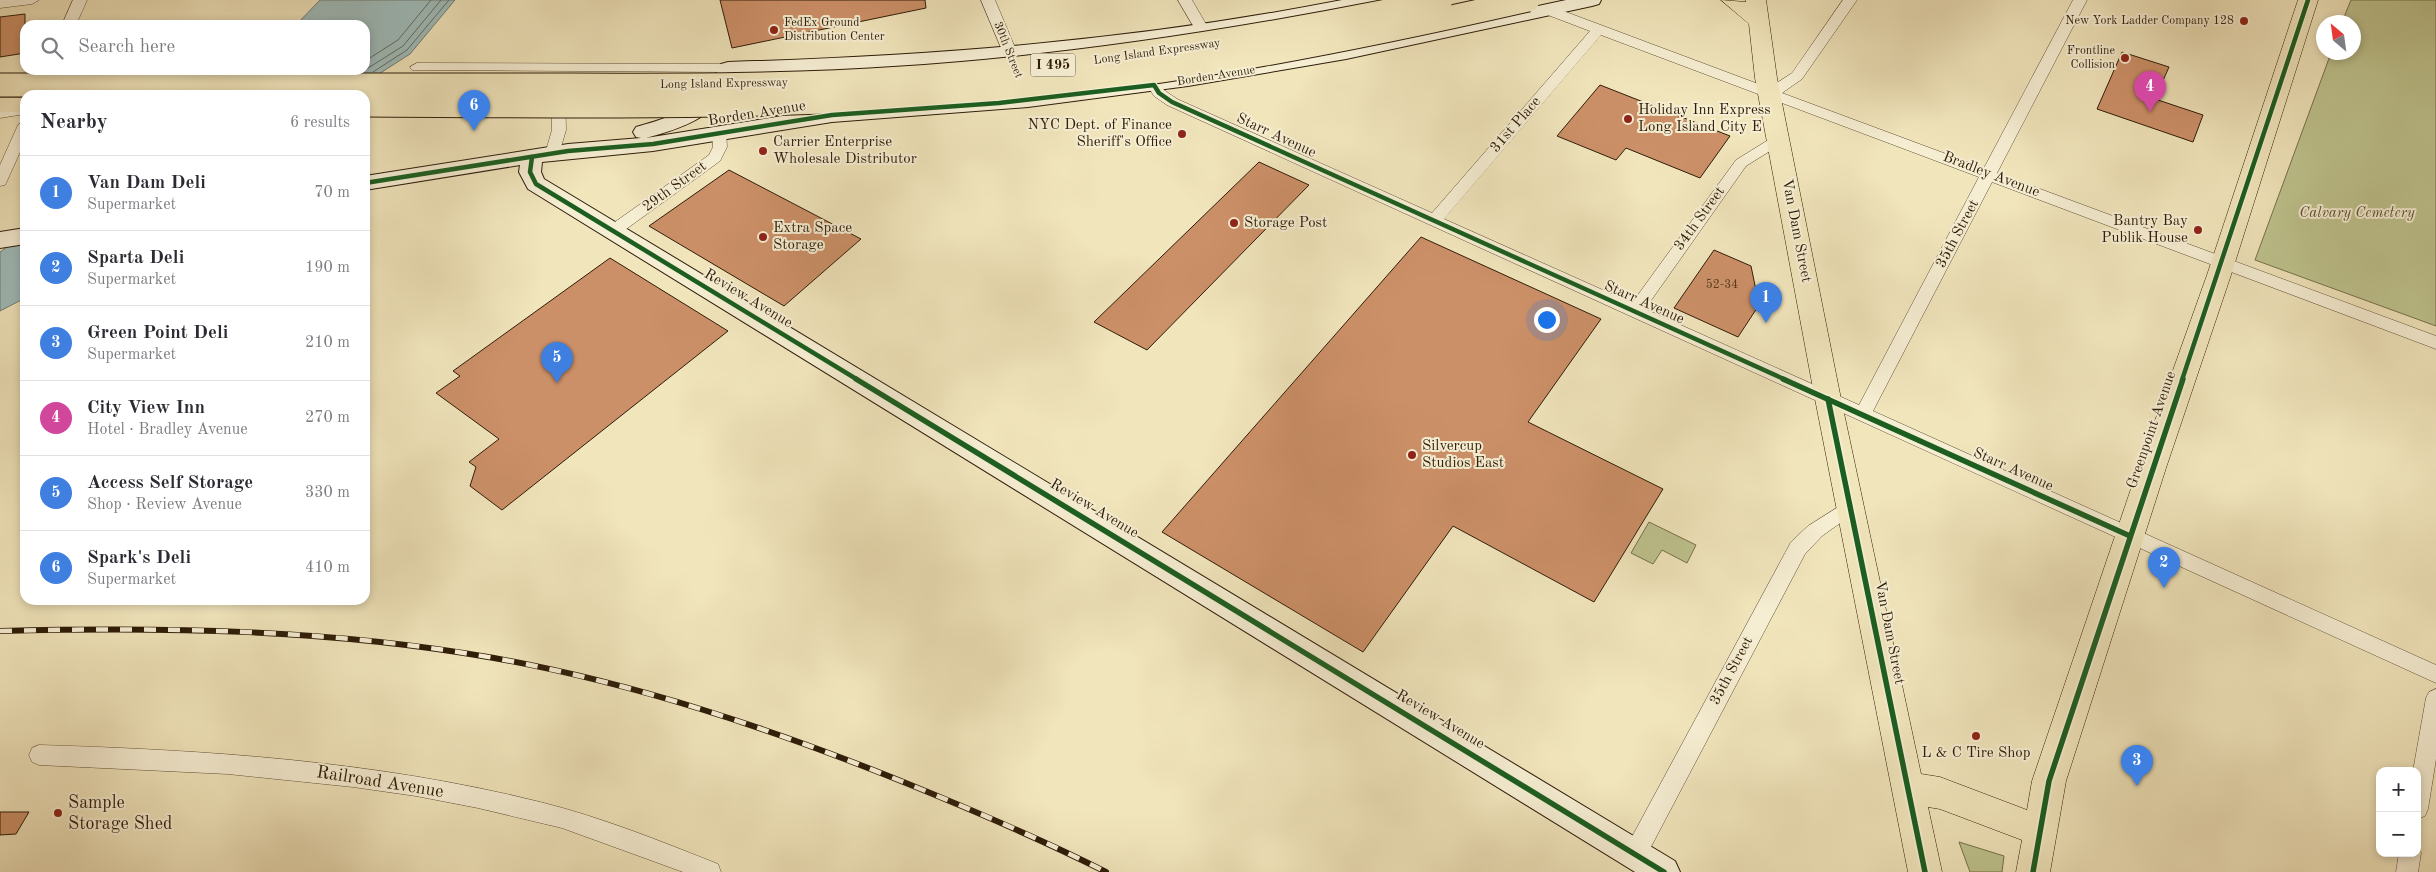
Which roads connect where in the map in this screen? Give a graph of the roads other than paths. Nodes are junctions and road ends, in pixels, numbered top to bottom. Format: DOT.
graph roads {
  1 [pos="32,0"];
  2 [pos="80,0"];
  3 [pos="988,0"];
  4 [pos="1185,0"];
  5 [pos="1371,0"];
  6 [pos="1387,0"];
  7 [pos="1441,0"];
  8 [pos="1588,0"];
  9 [pos="1731,0"];
  10 [pos="1850,0"];
  11 [pos="2080,0"];
  12 [pos="2308,0"];
  13 [pos="0,4"];
  14 [pos="1537,5"];
  15 [pos="1758,11"];
  16 [pos="71,20"];
  17 [pos="1598,30"];
  18 [pos="1204,31"];
  19 [pos="1416,38"];
  20 [pos="1012,54"];
  21 [pos="417,67"];
  22 [pos="558,69"];
  23 [pos="1228,74"];
  24 [pos="47,75"];
  25 [pos="725,78"];
  26 [pos="0,85"];
  27 [pos="1154,85"];
  28 [pos="40,90"];
  29 [pos="1770,94"];
  30 [pos="1028,101"];
  31 [pos="0,105"];
  32 [pos="20,105"];
  33 [pos="370,106"];
  34 [pos="20,110"];
  35 [pos="0,113"];
  36 [pos="803,119"];
  37 [pos="719,132"];
  38 [pos="20,136"];
  39 [pos="1778,140"];
  40 [pos="551,154"];
  41 [pos="1990,174"];
  42 [pos="0,181"];
  43 [pos="370,182"];
  44 [pos="1434,221"];
  45 [pos="613,231"];
  46 [pos="20,237"];
  47 [pos="0,240"];
  48 [pos="2223,261"];
  49 [pos="1634,312"];
  50 [pos="2436,343"];
  51 [pos="1828,399"];
  52 [pos="1862,415"];
  53 [pos="1851,506"];
  54 [pos="2130,536"];
  55 [pos="2436,674"];
  56 [pos="2436,698"];
  57 [pos="39,755"];
  58 [pos="2421,786"];
  59 [pos="1908,788"];
  60 [pos="2040,831"];
  61 [pos="1635,854"];
  62 [pos="2409,857"];
  63 [pos="710,872"];
  64 [pos="1664,872"];
  65 [pos="1925,872"];
  66 [pos="2033,872"];
  67 [pos="2407,872"];
  1 -- 13 [label="street"];
  2 -- 16 [label="street"];
  3 -- 20 [label="street, 30th Street"];
  4 -- 18 [label="street"];
  5 -- 18 [label="main road"];
  6 -- 19 [label="street"];
  7 -- 26 [label="main road, Long Island Expressway / I 495, bridge"];
  8 -- 14 [label="main road, Borden Avenue"];
  9 -- 15 [label="main road"];
  10 -- 29 [label="street"];
  11 -- 41 [label="street, 35th Street"];
  12 -- 48 [label="main road, Greenpoint Avenue"];
  14 -- 17 [label="street, Bradley Avenue"];
  14 -- 19 [label="main road, Borden Avenue"];
  14 -- 33 [label="main road, Long Island Expressway / I 495, bridge"];
  15 -- 29 [label="main road, Van Dam Street"];
  17 -- 29 [label="street, Bradley Avenue"];
  17 -- 44 [label="street, 31st Place"];
  18 -- 20 [label="main road"];
  18 -- 23 [label="street"];
  19 -- 23 [label="main road, Borden Avenue"];
  20 -- 25 [label="main road"];
  20 -- 30 [label="street, 30th Street"];
  21 -- 22 [label="street"];
  22 -- 25 [label="street"];
  22 -- 40 [label="street, Review Avenue"];
  23 -- 27 [label="main road, Borden Avenue"];
  24 -- 28 [label="street"];
  25 -- 36 [label="main road"];
  25 -- 37 [label="main road"];
  25 -- 40 [label="main road, Borden Avenue"];
  27 -- 30 [label="main road, Borden Avenue"];
  27 -- 44 [label="street, Starr Avenue"];
  29 -- 39 [label="main road, Van Dam Street"];
  29 -- 41 [label="street, Bradley Avenue"];
  30 -- 36 [label="main road, Borden Avenue"];
  31 -- 32 [label="main road"];
  34 -- 35 [label="street"];
  36 -- 37 [label="main road, Borden Avenue"];
  37 -- 40 [label="main road, Borden Avenue"];
  37 -- 45 [label="street, 29th Street"];
  38 -- 42 [label="street"];
  39 -- 49 [label="street, 34th Street"];
  39 -- 51 [label="main road, Van Dam Street"];
  40 -- 43 [label="main road, Borden Avenue"];
  40 -- 45 [label="main road, Review Avenue"];
  41 -- 48 [label="street, Bradley Avenue"];
  41 -- 52 [label="street, 35th Street"];
  44 -- 49 [label="street, Starr Avenue"];
  45 -- 61 [label="main road, Review Avenue"];
  46 -- 47 [label="main road"];
  48 -- 50 [label="street, Bradley Avenue"];
  48 -- 54 [label="main road, Greenpoint Avenue"];
  49 -- 51 [label="street, Starr Avenue"];
  51 -- 52 [label="street, Starr Avenue"];
  51 -- 53 [label="main road, Van Dam Street"];
  52 -- 54 [label="street, Starr Avenue"];
  53 -- 59 [label="main road, Van Dam Street"];
  53 -- 61 [label="street, 35th Street"];
  54 -- 55 [label="street, Starr Avenue"];
  54 -- 60 [label="main road, Greenpoint Avenue"];
  56 -- 58 [label="street"];
  57 -- 63 [label="street, Railroad Avenue"];
  59 -- 60 [label="main road"];
  59 -- 65 [label="main road, Van Dam Street"];
  60 -- 66 [label="main road, Greenpoint Avenue"];
  61 -- 64 [label="main road, Review Avenue"];
  62 -- 67 [label="street"];
}
